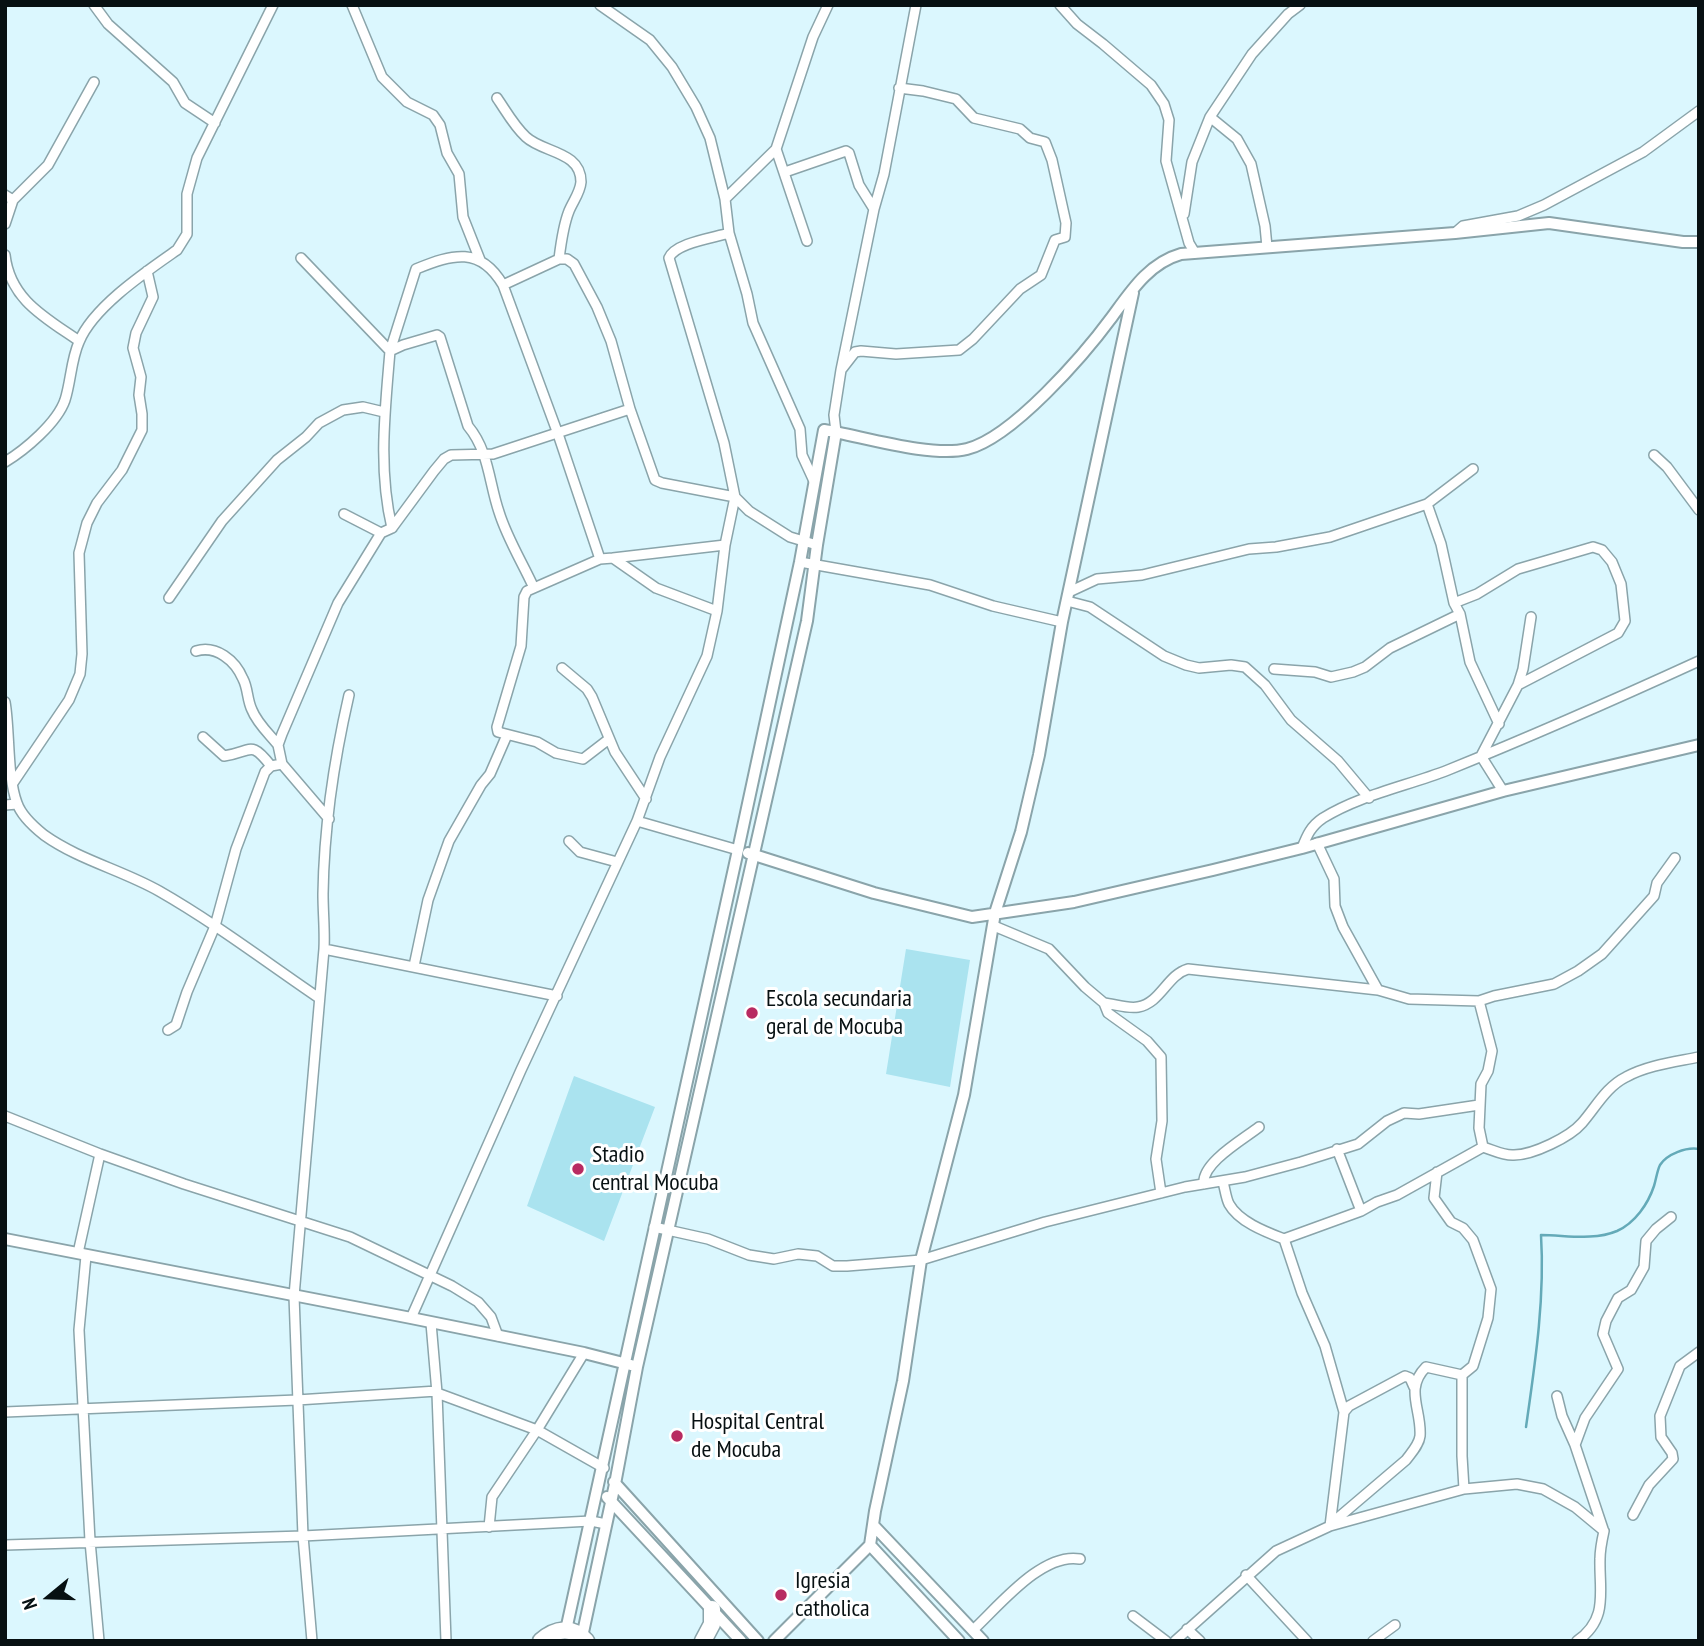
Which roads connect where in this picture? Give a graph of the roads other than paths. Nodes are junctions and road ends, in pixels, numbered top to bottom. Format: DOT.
graph roads {
  1 [pos="94,5"];
  2 [pos="273,5"];
  3 [pos="352,5"];
  4 [pos="600,5"];
  5 [pos="828,5"];
  6 [pos="916,5"];
  7 [pos="1060,5"];
  8 [pos="1300,5"];
  9 [pos="94,82"];
  10 [pos="899,88"];
  11 [pos="497,98"];
  12 [pos="1699,111"];
  13 [pos="1210,117"];
  14 [pos="215,123"];
  15 [pos="776,149"];
  16 [pos="785,172"];
  17 [pos="9,197"];
  18 [pos="725,199"];
  19 [pos="874,209"];
  20 [pos="1183,219"];
  21 [pos="5,223"];
  22 [pos="729,233"];
  23 [pos="1455,233"];
  24 [pos="807,241"];
  25 [pos="1699,242"];
  26 [pos="1267,247"];
  27 [pos="1195,253"];
  28 [pos="5,256"];
  29 [pos="301,258"];
  30 [pos="559,259"];
  31 [pos="480,260"];
  32 [pos="147,271"];
  33 [pos="503,285"];
  34 [pos="1134,287"];
  35 [pos="79,341"];
  36 [pos="390,351"];
  37 [pos="841,370"];
  38 [pos="630,409"];
  39 [pos="384,412"];
  40 [pos="834,415"];
  41 [pos="824,430"];
  42 [pos="836,432"];
  43 [pos="558,434"];
  44 [pos="484,454"];
  45 [pos="1654,455"];
  46 [pos="5,462"];
  47 [pos="1473,469"];
  48 [pos="814,481"];
  49 [pos="735,497"];
  50 [pos="1427,504"];
  51 [pos="1699,510"];
  52 [pos="344,514"];
  53 [pos="392,528"];
  54 [pos="381,533"];
  55 [pos="803,541"];
  56 [pos="725,545"];
  57 [pos="817,545"];
  58 [pos="613,558"];
  59 [pos="600,559"];
  60 [pos="800,562"];
  61 [pos="815,565"];
  62 [pos="533,586"];
  63 [pos="1068,597"];
  64 [pos="169,598"];
  65 [pos="1454,603"];
  66 [pos="717,611"];
  67 [pos="1460,614"];
  68 [pos="1531,617"];
  69 [pos="807,621"];
  70 [pos="786,622"];
  71 [pos="1062,622"];
  72 [pos="197,651"];
  73 [pos="1699,661"];
  74 [pos="562,668"];
  75 [pos="1274,669"];
  76 [pos="1518,685"];
  77 [pos="349,695"];
  78 [pos="5,702"];
  79 [pos="1499,724"];
  80 [pos="507,735"];
  81 [pos="202,737"];
  82 [pos="609,739"];
  83 [pos="1699,745"];
  84 [pos="278,746"];
  85 [pos="1481,756"];
  86 [pos="282,764"];
  87 [pos="271,766"];
  88 [pos="13,783"];
  89 [pos="1503,791"];
  90 [pos="1369,798"];
  91 [pos="646,799"];
  92 [pos="17,804"];
  93 [pos="5,805"];
  94 [pos="328,819"];
  95 [pos="637,821"];
  96 [pos="569,841"];
  97 [pos="1317,843"];
  98 [pos="1302,848"];
  99 [pos="738,850"];
  100 [pos="754,855"];
  101 [pos="1675,858"];
  102 [pos="617,862"];
  103 [pos="995,913"];
  104 [pos="215,926"];
  105 [pos="994,926"];
  106 [pos="324,949"];
  107 [pos="414,966"];
  108 [pos="1378,990"];
  109 [pos="557,996"];
  110 [pos="319,998"];
  111 [pos="1479,1001"];
  112 [pos="1104,1003"];
  113 [pos="168,1030"];
  114 [pos="1699,1057"];
  115 [pos="689,1070"];
  116 [pos="704,1074"];
  117 [pos="1479,1105"];
  118 [pos="5,1116"];
  119 [pos="1259,1127"];
  120 [pos="1483,1147"];
  121 [pos="1337,1150"];
  122 [pos="100,1154"];
  123 [pos="1437,1172"];
  124 [pos="1223,1182"];
  125 [pos="1204,1184"];
  126 [pos="1161,1193"];
  127 [pos="1361,1211"];
  128 [pos="1671,1217"];
  129 [pos="302,1223"];
  130 [pos="654,1227"];
  131 [pos="669,1230"];
  132 [pos="1284,1239"];
  133 [pos="5,1240"];
  134 [pos="82,1255"];
  135 [pos="920,1259"];
  136 [pos="429,1274"];
  137 [pos="294,1296"];
  138 [pos="411,1318"];
  139 [pos="431,1323"];
  140 [pos="498,1336"];
  141 [pos="1699,1352"];
  142 [pos="584,1353"];
  143 [pos="625,1364"];
  144 [pos="637,1367"];
  145 [pos="1462,1375"];
  146 [pos="1414,1387"];
  147 [pos="437,1392"];
  148 [pos="1558,1396"];
  149 [pos="296,1400"];
  150 [pos="82,1410"];
  151 [pos="5,1412"];
  152 [pos="1344,1412"];
  153 [pos="537,1430"];
  154 [pos="1575,1445"];
  155 [pos="604,1468"];
  156 [pos="615,1484"];
  157 [pos="599,1489"];
  158 [pos="1464,1489"];
  159 [pos="611,1500"];
  160 [pos="1633,1515"];
  161 [pos="591,1521"];
  162 [pos="606,1524"];
  163 [pos="1331,1525"];
  164 [pos="874,1526"];
  165 [pos="489,1527"];
  166 [pos="441,1530"];
  167 [pos="1604,1531"];
  168 [pos="303,1536"];
  169 [pos="90,1541"];
  170 [pos="5,1545"];
  171 [pos="870,1545"];
  172 [pos="1080,1559"];
  173 [pos="1246,1576"];
  174 [pos="712,1609"];
  175 [pos="1133,1616"];
  176 [pos="1395,1625"];
  177 [pos="1187,1629"];
  178 [pos="566,1630"];
  179 [pos="973,1630"];
  180 [pos="776,1637"];
  181 [pos="584,1639"];
  182 [pos="99,1641"];
  183 [pos="312,1641"];
  184 [pos="446,1641"];
  185 [pos="541,1641"];
  186 [pos="703,1641"];
  187 [pos="741,1641"];
  188 [pos="760,1641"];
  189 [pos="960,1641"];
  190 [pos="983,1641"];
  191 [pos="1166,1641"];
  192 [pos="1175,1641"];
  193 [pos="1200,1641"];
  194 [pos="1307,1641"];
  195 [pos="1373,1641"];
  196 [pos="1577,1641"];
  1 -- 14 [label="street"];
  2 -- 14 [label="street"];
  3 -- 31 [label="street"];
  4 -- 18 [label="street"];
  5 -- 15 [label="street"];
  6 -- 10 [label="street"];
  7 -- 20 [label="street"];
  8 -- 13 [label="street"];
  9 -- 17 [label="street"];
  10 -- 19 [label="street"];
  10 -- 37 [label="street"];
  11 -- 30 [label="street"];
  12 -- 23 [label="street"];
  13 -- 20 [label="street"];
  13 -- 26 [label="street"];
  14 -- 32 [label="street"];
  15 -- 16 [label="street"];
  15 -- 18 [label="street"];
  16 -- 19 [label="street"];
  16 -- 24 [label="street"];
  17 -- 21 [label="street"];
  18 -- 22 [label="street"];
  19 -- 37 [label="street"];
  20 -- 27 [label="street"];
  22 -- 48 [label="street"];
  22 -- 49 [label="street"];
  23 -- 25 [label="street"];
  23 -- 26 [label="street"];
  26 -- 27 [label="street"];
  27 -- 34 [label="street"];
  28 -- 35 [label="street"];
  29 -- 36 [label="street"];
  30 -- 33 [label="street"];
  30 -- 38 [label="street"];
  31 -- 33 [label="street"];
  31 -- 36 [label="street"];
  32 -- 35 [label="street"];
  32 -- 88 [label="street"];
  33 -- 43 [label="street"];
  34 -- 42 [label="street"];
  34 -- 63 [label="street"];
  35 -- 46 [label="street"];
  36 -- 39 [label="street"];
  36 -- 44 [label="street"];
  37 -- 40 [label="street"];
  38 -- 43 [label="street"];
  38 -- 49 [label="street"];
  39 -- 53 [label="street"];
  39 -- 64 [label="street"];
  40 -- 41 [label="street"];
  40 -- 42 [label="street"];
  41 -- 42 [label="street"];
  41 -- 48 [label="street"];
  42 -- 57 [label="street"];
  43 -- 44 [label="street"];
  43 -- 59 [label="street"];
  44 -- 53 [label="street"];
  44 -- 62 [label="street"];
  45 -- 51 [label="street"];
  47 -- 50 [label="street"];
  48 -- 55 [label="street"];
  49 -- 55 [label="street"];
  49 -- 56 [label="street"];
  50 -- 63 [label="street"];
  50 -- 65 [label="street"];
  52 -- 54 [label="street"];
  53 -- 54 [label="street"];
  54 -- 84 [label="street"];
  55 -- 57 [label="street"];
  55 -- 60 [label="street"];
  56 -- 58 [label="street"];
  56 -- 66 [label="street"];
  57 -- 61 [label="street"];
  58 -- 59 [label="street"];
  58 -- 66 [label="street"];
  59 -- 62 [label="street"];
  60 -- 61 [label="street"];
  60 -- 70 [label="street"];
  61 -- 69 [label="street"];
  61 -- 71 [label="street"];
  62 -- 80 [label="street"];
  63 -- 71 [label="street"];
  63 -- 90 [label="street"];
  65 -- 67 [label="street"];
  65 -- 76 [label="street"];
  66 -- 91 [label="street"];
  67 -- 75 [label="street"];
  67 -- 79 [label="street"];
  68 -- 76 [label="street"];
  69 -- 70 [label="street"];
  69 -- 100 [label="street"];
  70 -- 99 [label="street"];
  71 -- 103 [label="street"];
  72 -- 84 [label="street"];
  73 -- 85 [label="street"];
  74 -- 82 [label="street"];
  76 -- 79 [label="street"];
  77 -- 94 [label="street"];
  78 -- 88 [label="street"];
  79 -- 85 [label="street"];
  80 -- 82 [label="street"];
  80 -- 107 [label="street"];
  81 -- 87 [label="street"];
  82 -- 91 [label="street"];
  83 -- 89 [label="street"];
  84 -- 86 [label="street"];
  85 -- 89 [label="street"];
  85 -- 90 [label="street"];
  86 -- 87 [label="street"];
  86 -- 94 [label="street"];
  87 -- 104 [label="street"];
  88 -- 92 [label="street"];
  89 -- 97 [label="street"];
  90 -- 98 [label="street"];
  91 -- 95 [label="street"];
  92 -- 93 [label="street"];
  92 -- 104 [label="street"];
  94 -- 106 [label="street"];
  95 -- 99 [label="street"];
  95 -- 102 [label="street"];
  96 -- 102 [label="street"];
  97 -- 98 [label="street"];
  97 -- 108 [label="street"];
  98 -- 103 [label="street"];
  99 -- 100 [label="street"];
  99 -- 115 [label="street"];
  100 -- 103 [label="street"];
  100 -- 116 [label="street"];
  101 -- 111 [label="street"];
  102 -- 109 [label="street"];
  103 -- 105 [label="street"];
  104 -- 110 [label="street"];
  104 -- 113 [label="street"];
  105 -- 112 [label="street"];
  105 -- 135 [label="street"];
  106 -- 107 [label="street"];
  106 -- 110 [label="street"];
  107 -- 109 [label="street"];
  108 -- 111 [label="street"];
  108 -- 112 [label="street"];
  109 -- 136 [label="street"];
  110 -- 129 [label="street"];
  111 -- 117 [label="street"];
  112 -- 126 [label="street"];
  114 -- 120 [label="street"];
  115 -- 116 [label="street"];
  115 -- 130 [label="street"];
  116 -- 131 [label="street"];
  117 -- 120 [label="street"];
  117 -- 121 [label="street"];
  118 -- 122 [label="street"];
  119 -- 125 [label="street"];
  120 -- 123 [label="street"];
  121 -- 124 [label="street"];
  121 -- 127 [label="street"];
  122 -- 129 [label="street"];
  122 -- 134 [label="street"];
  123 -- 127 [label="street"];
  123 -- 145 [label="street"];
  124 -- 125 [label="street"];
  124 -- 132 [label="street"];
  125 -- 126 [label="street"];
  126 -- 135 [label="street"];
  127 -- 132 [label="street"];
  128 -- 154 [label="street"];
  129 -- 136 [label="street"];
  129 -- 137 [label="street"];
  130 -- 131 [label="street"];
  130 -- 143 [label="street"];
  131 -- 135 [label="street"];
  131 -- 144 [label="street"];
  132 -- 152 [label="street"];
  133 -- 134 [label="street"];
  134 -- 137 [label="street"];
  134 -- 150 [label="street"];
  135 -- 164 [label="street"];
  136 -- 138 [label="street"];
  136 -- 140 [label="street"];
  137 -- 138 [label="street"];
  137 -- 149 [label="street"];
  138 -- 139 [label="street"];
  139 -- 140 [label="street"];
  139 -- 147 [label="street"];
  140 -- 142 [label="street"];
  141 -- 160 [label="street"];
  142 -- 143 [label="street"];
  142 -- 153 [label="street"];
  143 -- 144 [label="street"];
  143 -- 155 [label="street"];
  144 -- 156 [label="street"];
  145 -- 146 [label="street"];
  145 -- 158 [label="street"];
  146 -- 152 [label="street"];
  146 -- 163 [label="street"];
  147 -- 149 [label="street"];
  147 -- 153 [label="street"];
  147 -- 166 [label="street"];
  148 -- 154 [label="street"];
  149 -- 150 [label="street"];
  149 -- 168 [label="street"];
  150 -- 151 [label="street"];
  150 -- 169 [label="street"];
  152 -- 163 [label="street"];
  153 -- 155 [label="street"];
  153 -- 165 [label="street"];
  154 -- 167 [label="street"];
  155 -- 156 [label="street"];
  155 -- 157 [label="street"];
  156 -- 159 [label="street"];
  156 -- 188 [label="street"];
  157 -- 159 [label="street"];
  157 -- 161 [label="street"];
  158 -- 163 [label="street"];
  158 -- 167 [label="street"];
  159 -- 162 [label="street"];
  159 -- 174 [label="street"];
  161 -- 162 [label="street"];
  161 -- 165 [label="street"];
  161 -- 178 [label="street"];
  162 -- 181 [label="street"];
  163 -- 173 [label="street"];
  164 -- 171 [label="street"];
  164 -- 179 [label="street"];
  165 -- 166 [label="street"];
  166 -- 168 [label="street"];
  166 -- 184 [label="street"];
  167 -- 196 [label="street"];
  168 -- 169 [label="street"];
  168 -- 183 [label="street"];
  169 -- 170 [label="street"];
  169 -- 182 [label="street"];
  171 -- 180 [label="street"];
  171 -- 189 [label="street"];
  172 -- 179 [label="street"];
  173 -- 177 [label="street"];
  173 -- 194 [label="street"];
  174 -- 186 [label="highway"];
  174 -- 187 [label="street"];
  175 -- 191 [label="street"];
  176 -- 195 [label="street"];
  177 -- 192 [label="street"];
  177 -- 193 [label="street"];
  178 -- 181 [label="highway"];
  178 -- 185 [label="highway"];
  179 -- 190 [label="street"];
  180 -- 188 [label="street"];
}
